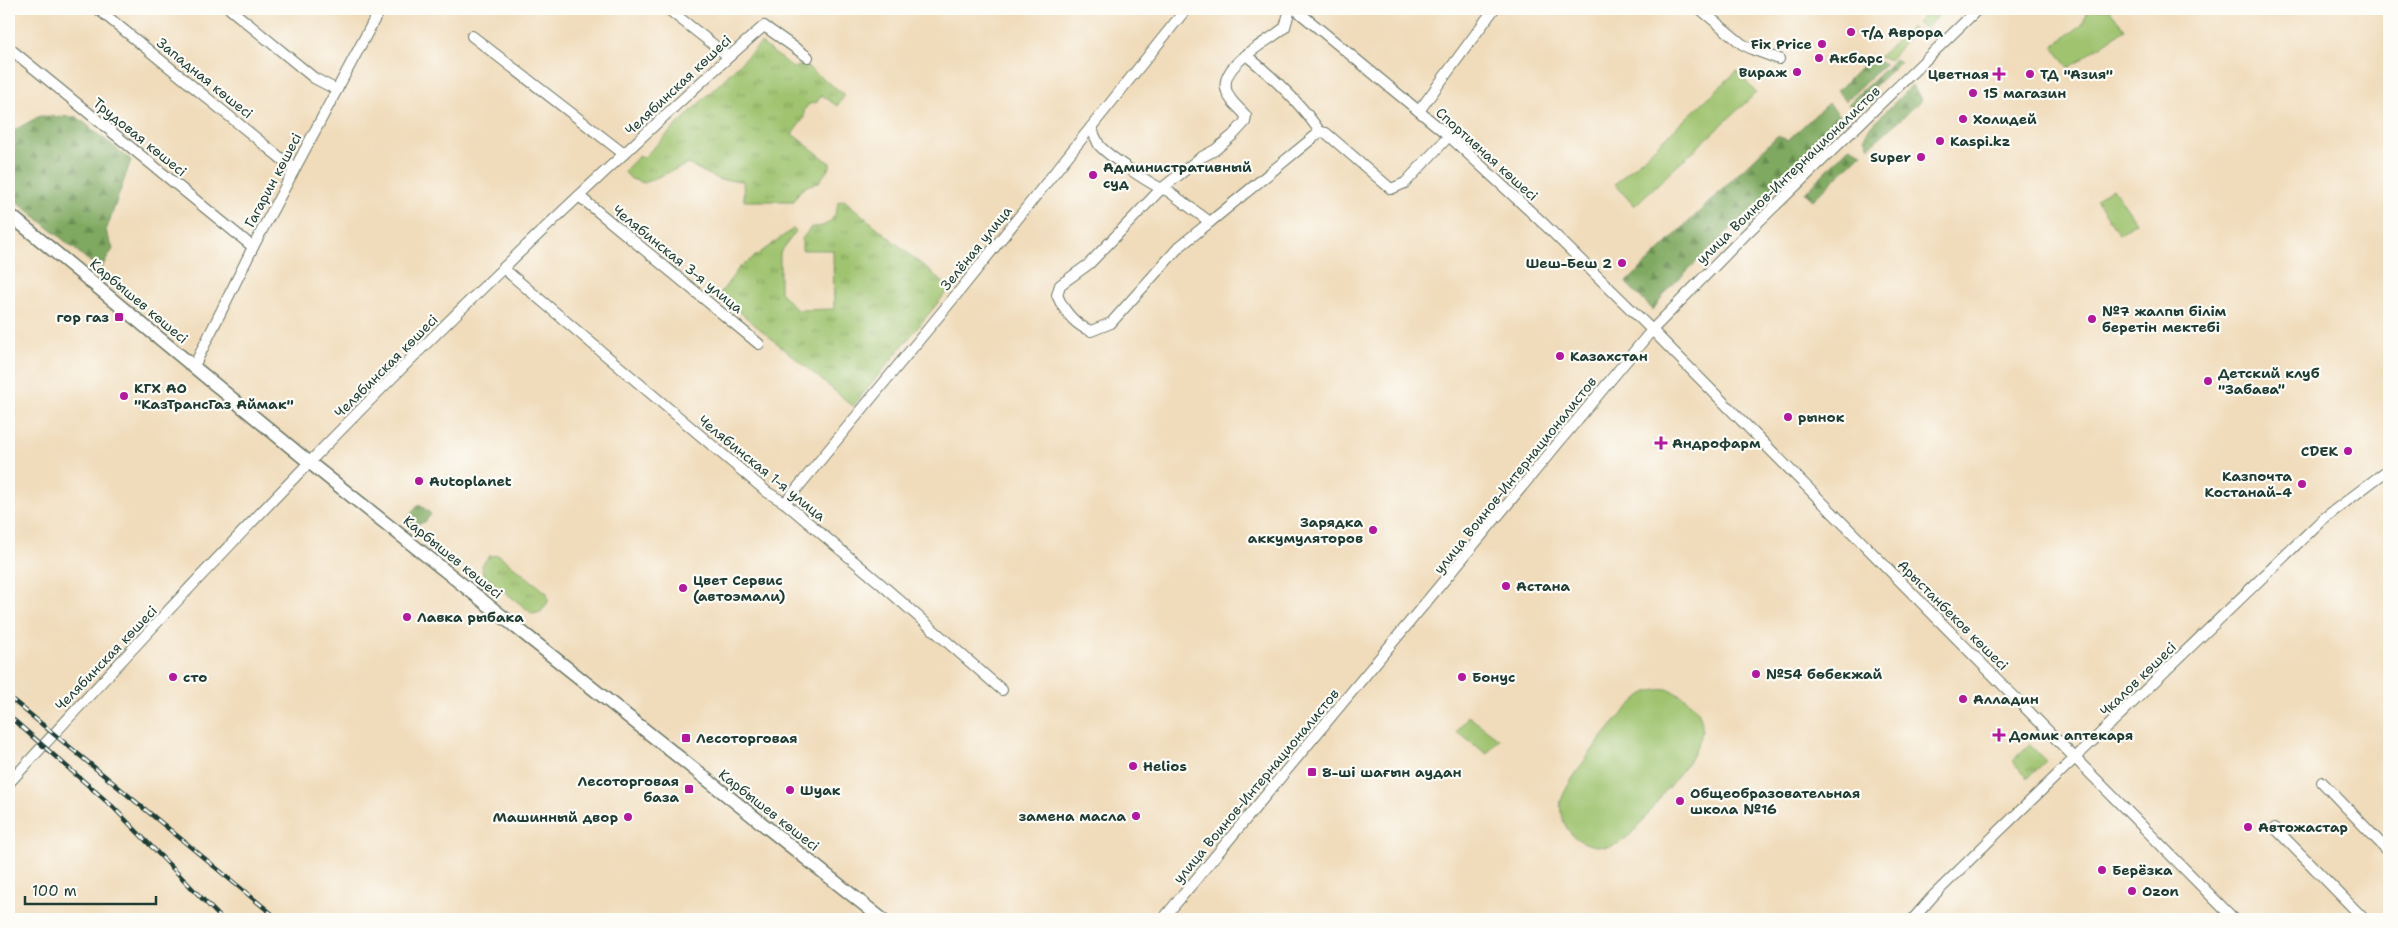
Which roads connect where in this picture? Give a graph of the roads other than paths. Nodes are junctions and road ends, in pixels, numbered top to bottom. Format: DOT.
graph roads {
  1 [pos="98,9"];
  2 [pos="230,9"];
  3 [pos="380,9"];
  4 [pos="668,9"];
  5 [pos="1186,9"];
  6 [pos="1290,9"];
  7 [pos="1295,9"];
  8 [pos="1494,9"];
  9 [pos="1700,9"];
  10 [pos="1978,9"];
  11 [pos="472,36"];
  12 [pos="9,48"];
  13 [pos="1246,55"];
  14 [pos="728,56"];
  15 [pos="808,57"];
  16 [pos="1779,59"];
  17 [pos="337,90"];
  18 [pos="1419,111"];
  19 [pos="1091,127"];
  20 [pos="1320,132"];
  21 [pos="1449,136"];
  22 [pos="624,154"];
  23 [pos="294,169"];
  24 [pos="1160,190"];
  25 [pos="579,196"];
  26 [pos="9,214"];
  27 [pos="1210,222"];
  28 [pos="253,247"];
  29 [pos="503,268"];
  30 [pos="1652,330"];
  31 [pos="759,344"];
  32 [pos="194,366"];
  33 [pos="310,462"];
  34 [pos="2389,469"];
  35 [pos="785,503"];
  36 [pos="1002,690"];
  37 [pos="2076,758"];
  38 [pos="2322,782"];
  39 [pos="9,783"];
  40 [pos="2275,828"];
  41 [pos="2389,852"];
  42 [pos="882,919"];
  43 [pos="1163,919"];
  44 [pos="1913,919"];
  45 [pos="2234,919"];
  46 [pos="2364,919"];
  1 -- 23 [label="street, Западная көшесі"];
  2 -- 17 [label="street"];
  3 -- 17 [label="street, Гагарин көшесі"];
  4 -- 14 [label="street"];
  5 -- 19 [label="street, Зелёная улица"];
  6 -- 13 [label="street"];
  7 -- 18 [label="street, Спортивная көшесі"];
  8 -- 18 [label="street"];
  9 -- 16 [label="street"];
  10 -- 30 [label="street, улица Воинов-Интернационалистов"];
  11 -- 22 [label="street"];
  12 -- 28 [label="street, Трудовая көшесі"];
  13 -- 20 [label="street"];
  13 -- 24 [label="street"];
  14 -- 15 [label="street, Челябинская көшесі"];
  14 -- 22 [label="street, Челябинская көшесі"];
  17 -- 23 [label="street, Гагарин көшесі"];
  18 -- 21 [label="street, Спортивная көшесі"];
  19 -- 24 [label="street"];
  19 -- 35 [label="street, Зелёная улица"];
  20 -- 21 [label="street"];
  20 -- 27 [label="street"];
  21 -- 30 [label="street, Спортивная көшесі"];
  22 -- 25 [label="street, Челябинская көшесі"];
  23 -- 28 [label="street, Гагарин көшесі"];
  24 -- 27 [label="street"];
  24 -- 27 [label="street"];
  25 -- 29 [label="street, Челябинская көшесі"];
  25 -- 31 [label="street, Челябинская 3-я улица"];
  26 -- 32 [label="main road, Карбышев көшесі"];
  28 -- 32 [label="street, Гагарин көшесі"];
  29 -- 33 [label="street, Челябинская көшесі"];
  29 -- 35 [label="street, Челябинская 1-я улица"];
  30 -- 37 [label="street, Арыстанбеков көшесі"];
  30 -- 43 [label="street, улица Воинов-Интернационалистов"];
  32 -- 33 [label="main road, Карбышев көшесі"];
  33 -- 39 [label="street, Челябинская көшесі"];
  33 -- 42 [label="main road, Карбышев көшесі"];
  34 -- 37 [label="street, Чкалов көшесі"];
  35 -- 36 [label="street, Челябинская 1-я улица"];
  37 -- 44 [label="street, Чкалов көшесі"];
  37 -- 45 [label="street, Арыстанбеков көшесі"];
  38 -- 41 [label="street"];
  40 -- 46 [label="street"];
}
